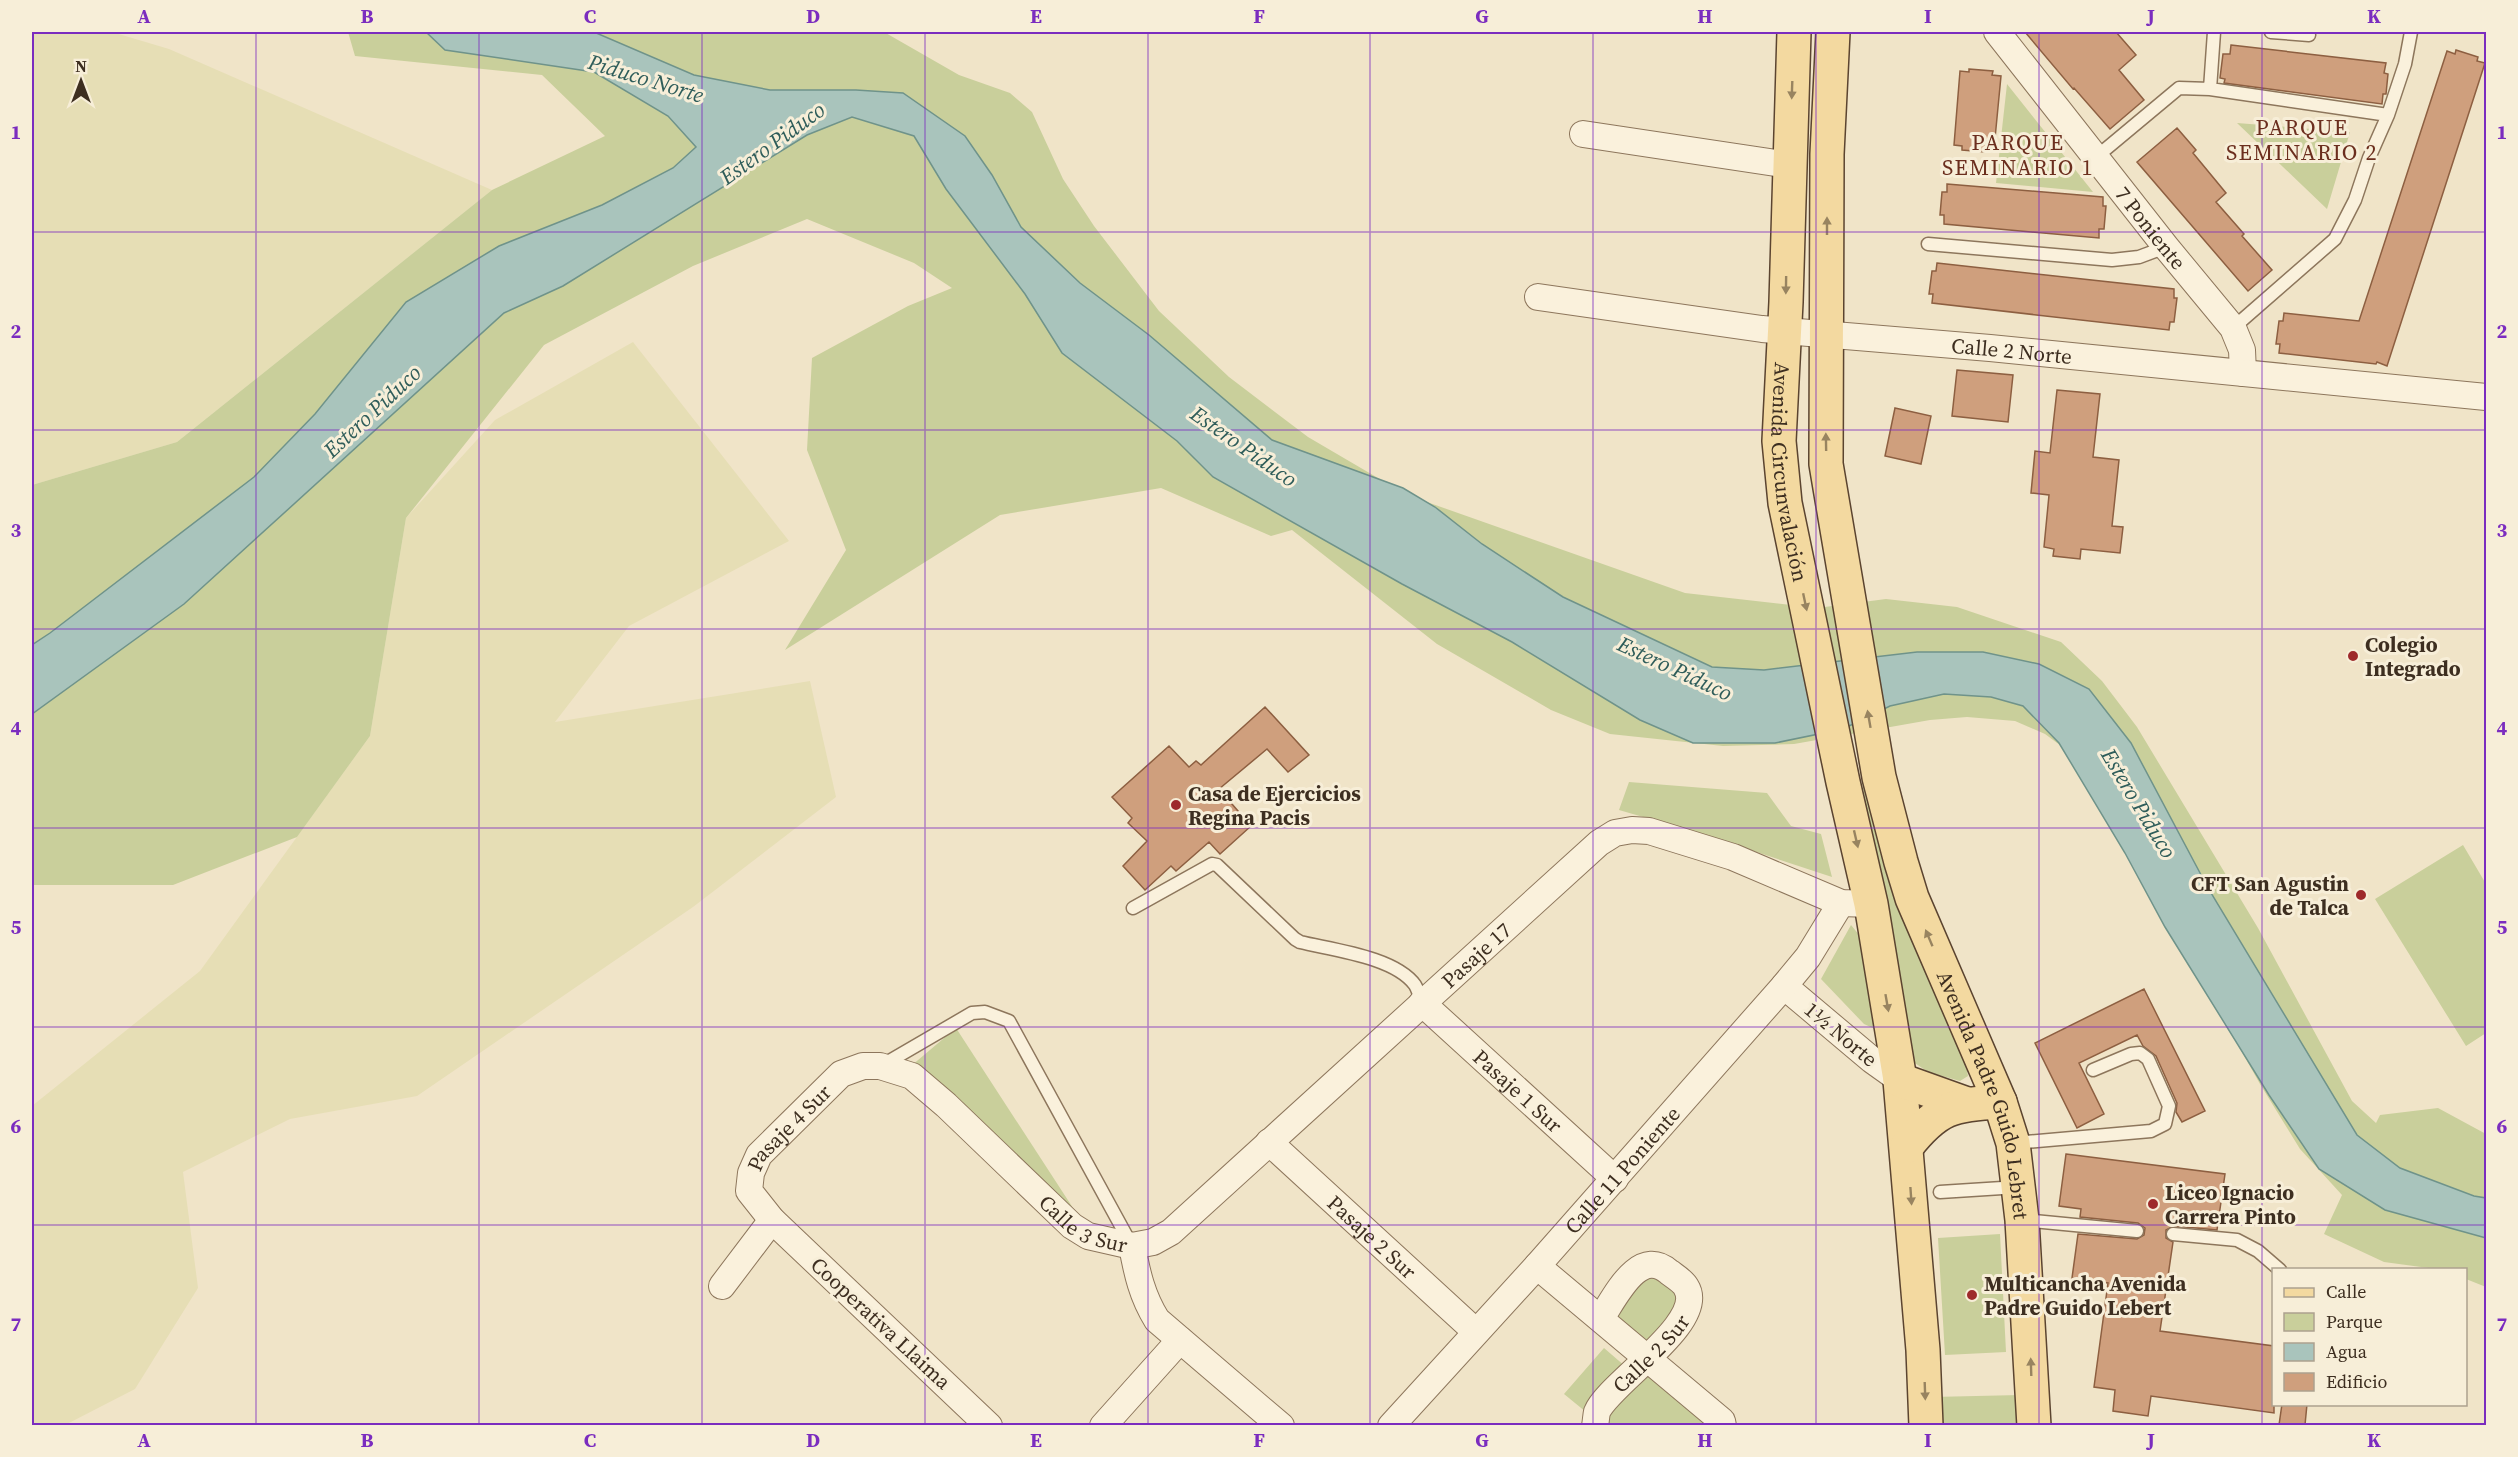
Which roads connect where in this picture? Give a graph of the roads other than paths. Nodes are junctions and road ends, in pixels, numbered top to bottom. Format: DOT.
graph roads {
  1 [pos="1794,32"];
  2 [pos="1833,32"];
  3 [pos="1997,32"];
  4 [pos="2214,32"];
  5 [pos="2271,32"];
  6 [pos="2411,32"];
  7 [pos="2309,35"];
  8 [pos="2210,89"];
  9 [pos="2388,115"];
  10 [pos="1583,134"];
  11 [pos="2095,158"];
  12 [pos="1789,165"];
  13 [pos="1928,244"];
  14 [pos="2166,247"];
  15 [pos="1538,297"];
  16 [pos="2233,328"];
  17 [pos="1784,331"];
  18 [pos="1826,333"];
  19 [pos="2243,373"];
  20 [pos="2487,397"];
  21 [pos="1879,777"];
  22 [pos="1856,903"];
  23 [pos="1133,908"];
  24 [pos="1784,987"];
  25 [pos="1422,1003"];
  26 [pos="880,1066"];
  27 [pos="2093,1070"];
  28 [pos="1900,1080"];
  29 [pos="2000,1102"];
  30 [pos="1967,1104"];
  31 [pos="1269,1142"];
  32 [pos="2013,1143"];
  33 [pos="1907,1146"];
  34 [pos="1615,1179"];
  35 [pos="2020,1187"];
  36 [pos="1941,1192"];
  37 [pos="772,1220"];
  38 [pos="2022,1220"];
  39 [pos="2137,1231"];
  40 [pos="2173,1234"];
  41 [pos="1132,1246"];
  42 [pos="1538,1266"];
  43 [pos="2279,1268"];
  44 [pos="722,1286"];
  45 [pos="1601,1318"];
  46 [pos="1475,1331"];
  47 [pos="1180,1340"];
  48 [pos="1648,1360"];
  49 [pos="989,1425"];
  50 [pos="1103,1425"];
  51 [pos="1281,1425"];
  52 [pos="1390,1425"];
  53 [pos="1595,1425"];
  54 [pos="1723,1425"];
  55 [pos="1926,1425"];
  56 [pos="2034,1425"];
  1 -- 12 [label="main road, Avenida Circunvalación, one-way"];
  18 -- 2 [label="main road, Avenida Circunvalación, one-way"];
  3 -- 11 [label="street, 7 Poniente"];
  4 -- 8 [label="lane"];
  5 -- 7 [label="lane"];
  6 -- 9 [label="lane"];
  8 -- 9 [label="lane"];
  8 -- 11 [label="lane"];
  9 -- 16 [label="lane"];
  10 -- 12 [label="street"];
  11 -- 14 [label="street, 7 Poniente"];
  12 -- 17 [label="main road, Avenida Circunvalación, one-way"];
  13 -- 14 [label="lane"];
  14 -- 16 [label="street, 7 Poniente"];
  15 -- 17 [label="street, Calle 2 Norte"];
  16 -- 19 [label="street, 7 Poniente"];
  17 -- 18 [label="street, Calle 2 Norte"];
  17 -- 22 [label="main road, Avenida Circunvalación, one-way"];
  18 -- 19 [label="street, Calle 2 Norte"];
  21 -- 18 [label="main road, Avenida Circunvalación, one-way"];
  19 -- 20 [label="street, Calle 2 Norte"];
  29 -- 21 [label="main road, Avenida Padre Guido Lebret, one-way"];
  22 -- 24 [label="street, Calle 11 Poniente"];
  22 -- 25 [label="street, Pasaje 17"];
  22 -- 28 [label="main road, one-way"];
  23 -- 25 [label="lane"];
  24 -- 28 [label="street, 1½ Norte"];
  24 -- 34 [label="street, Calle 11 Poniente"];
  25 -- 31 [label="street, Pasaje 17"];
  25 -- 34 [label="street, Pasaje 1 Sur"];
  26 -- 37 [label="street, Pasaje 4 Sur"];
  26 -- 41 [label="street, Calle 3 Sur"];
  26 -- 41 [label="lane"];
  27 -- 32 [label="lane"];
  28 -- 30 [label="main road"];
  28 -- 33 [label="main road"];
  29 -- 30 [label="main road"];
  29 -- 32 [label="main road, Avenida Padre Guido Lebret"];
  30 -- 33 [label="main road"];
  31 -- 41 [label="street, Pasaje 17"];
  31 -- 46 [label="street, Pasaje 2 Sur"];
  32 -- 35 [label="main road, Avenida Padre Guido Lebret"];
  33 -- 55 [label="main road, one-way"];
  34 -- 42 [label="street, Calle 11 Poniente"];
  35 -- 36 [label="lane"];
  35 -- 38 [label="main road, Avenida Padre Guido Lebret"];
  37 -- 44 [label="street"];
  37 -- 49 [label="street, Cooperativa Llaima"];
  38 -- 39 [label="lane"];
  56 -- 38 [label="main road, Avenida Padre Guido Lebret, one-way"];
  40 -- 43 [label="lane"];
  41 -- 47 [label="street, Calle 3 Sur"];
  42 -- 45 [label="street"];
  42 -- 46 [label="street, Calle 11 Poniente"];
  45 -- 48 [label="street"];
  45 -- 48 [label="street, Calle 2 Sur"];
  46 -- 52 [label="street, Calle 11 Poniente"];
  47 -- 50 [label="street"];
  47 -- 51 [label="street, Calle 3 Sur"];
  48 -- 53 [label="street, Calle 2 Sur"];
  48 -- 54 [label="street"];
}
